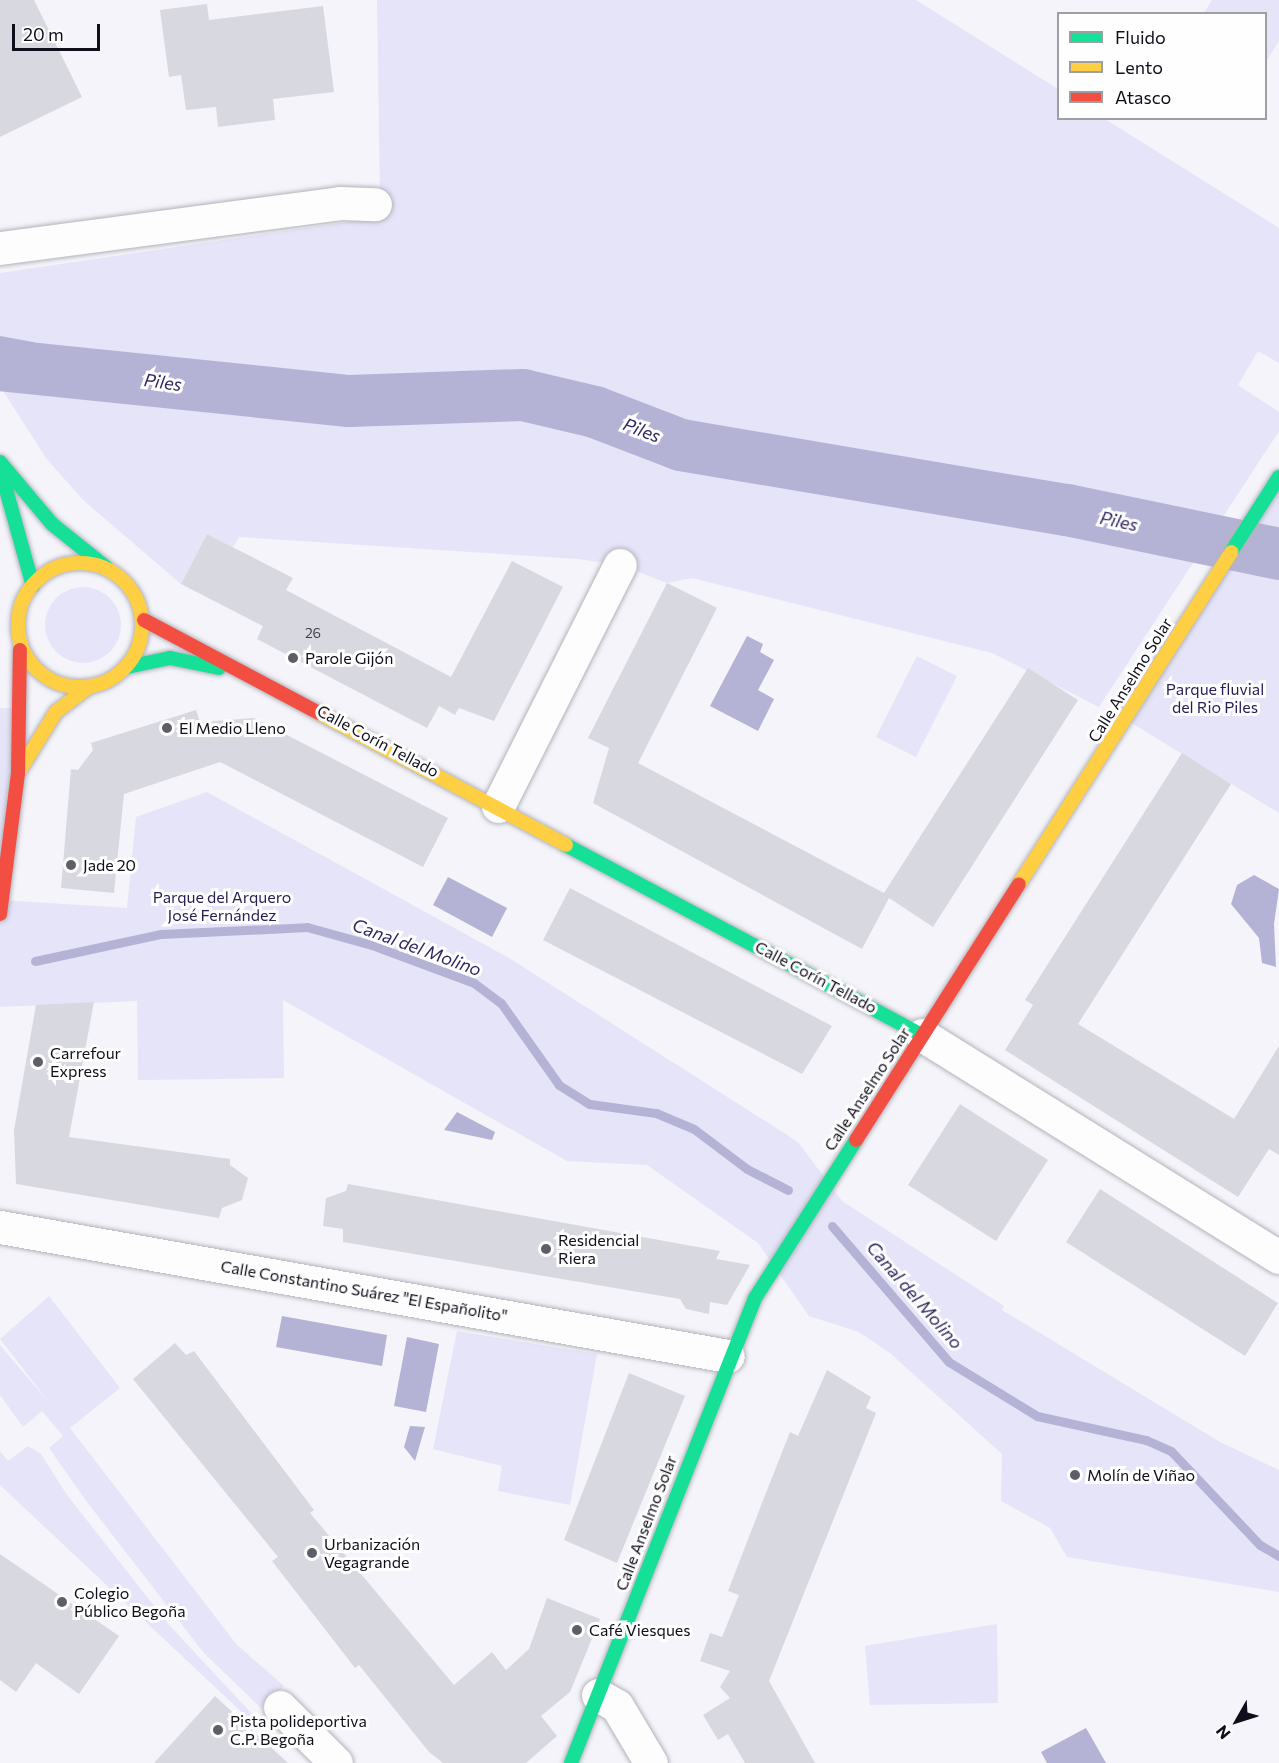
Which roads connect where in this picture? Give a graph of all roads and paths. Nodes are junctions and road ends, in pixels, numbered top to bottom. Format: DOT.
graph roads {
  1 [pos="375,204"];
  2 [pos="0,248"];
  3 [pos="0,462"];
  4 [pos="0,468"];
  5 [pos="1279,477"];
  6 [pos="620,565"];
  7 [pos="109,569"];
  8 [pos="33,586"];
  9 [pos="144,620"];
  10 [pos="20,650"];
  11 [pos="127,668"];
  12 [pos="258,676"];
  13 [pos="90,686"];
  14 [pos="9,708"];
  15 [pos="18,773"];
  16 [pos="498,806"];
  17 [pos="0,914"];
  18 [pos="922,1035"];
  19 [pos="0,1227"];
  20 [pos="1278,1253"];
  21 [pos="728,1356"];
  22 [pos="598,1695"];
  23 [pos="280,1707"];
  24 [pos="336,1763"];
  25 [pos="571,1763"];
  26 [pos="651,1763"];
  1 -- 2 [label="street"];
  3 -- 7 [label="street"];
  4 -- 8 [label="street"];
  5 -- 18 [label="street, Calle Anselmo Solar"];
  6 -- 16 [label="street"];
  7 -- 8 [label="street"];
  7 -- 9 [label="street"];
  8 -- 10 [label="street"];
  9 -- 11 [label="street"];
  9 -- 12 [label="street, Calle Corín Tellado"];
  10 -- 13 [label="street"];
  10 -- 14 [label="street"];
  11 -- 12 [label="street, Calle Corín Tellado"];
  11 -- 13 [label="street"];
  12 -- 16 [label="street, Calle Corín Tellado"];
  13 -- 15 [label="street"];
  14 -- 15 [label="street"];
  15 -- 17 [label="street"];
  16 -- 18 [label="street, Calle Corín Tellado"];
  18 -- 20 [label="street, Calle Corín Tellado"];
  18 -- 21 [label="street, Calle Anselmo Solar"];
  19 -- 21 [label="street, Calle Constantino Suárez \"El Españolito\""];
  21 -- 22 [label="street, Calle Anselmo Solar"];
  22 -- 25 [label="street, Calle Anselmo Solar"];
  22 -- 26 [label="street"];
  23 -- 24 [label="street"];
}
